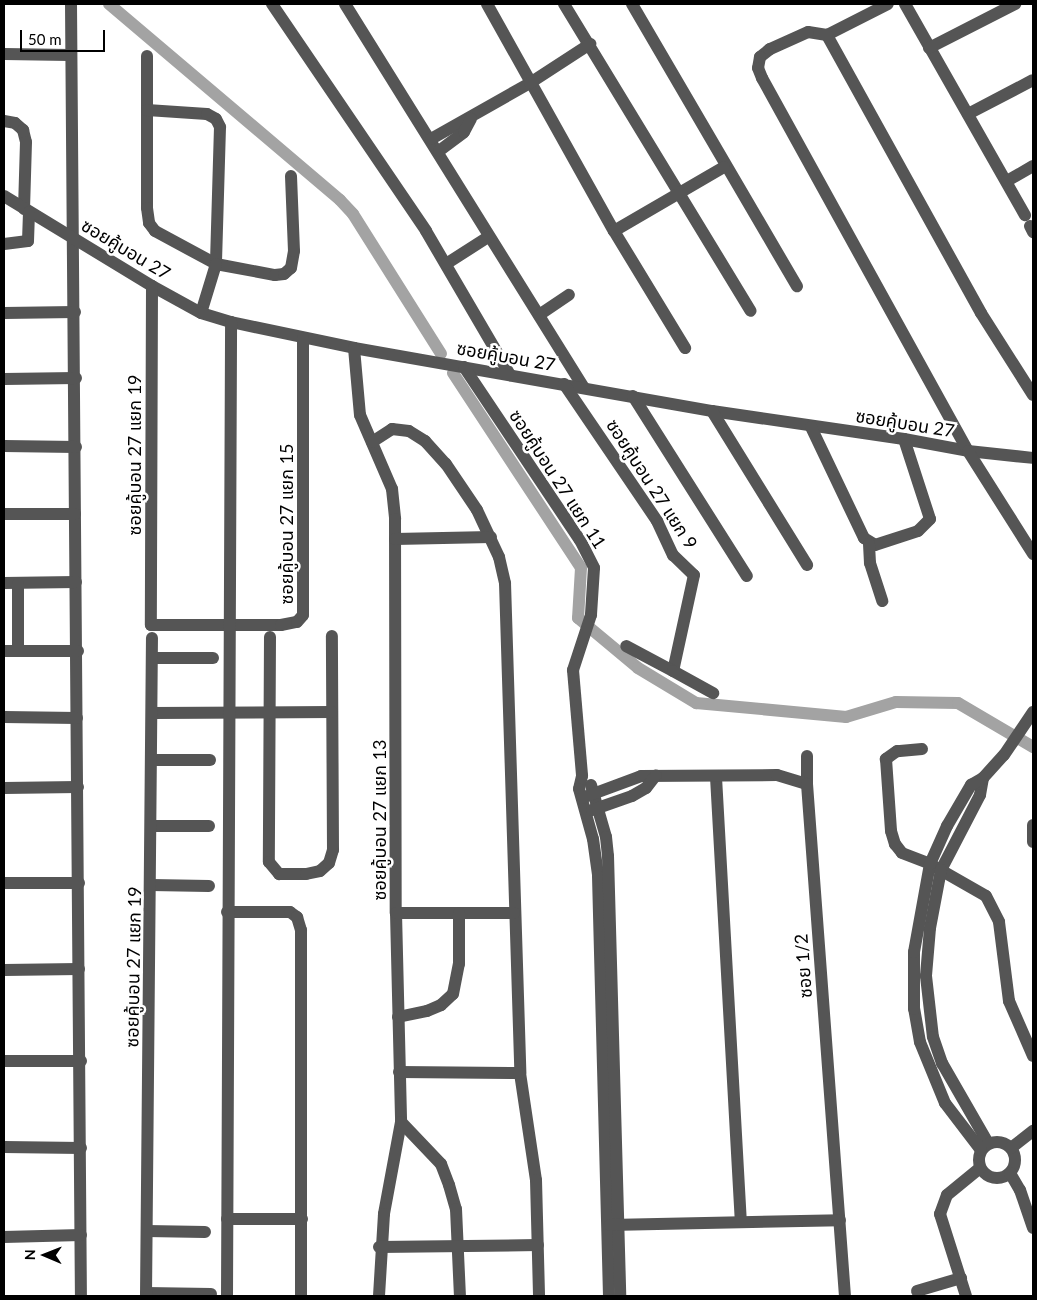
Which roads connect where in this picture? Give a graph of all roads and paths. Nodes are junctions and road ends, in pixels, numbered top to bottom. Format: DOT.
graph roads {
  1 [pos="71,4"];
  2 [pos="272,4"];
  3 [pos="346,4"];
  4 [pos="487,4"];
  5 [pos="564,4"];
  6 [pos="632,4"];
  7 [pos="888,4"];
  8 [pos="905,4"];
  9 [pos="1015,4"];
  10 [pos="827,35"];
  11 [pos="590,44"];
  12 [pos="929,48"];
  13 [pos="4,54"];
  14 [pos="70,55"];
  15 [pos="147,56"];
  16 [pos="1033,80"];
  17 [pos="530,83"];
  18 [pos="147,110"];
  19 [pos="968,114"];
  20 [pos="470,119"];
  21 [pos="4,121"];
  22 [pos="431,139"];
  23 [pos="439,151"];
  24 [pos="1033,166"];
  25 [pos="724,167"];
  26 [pos="291,176"];
  27 [pos="1007,181"];
  28 [pos="680,192"];
  29 [pos="4,196"];
  30 [pos="27,210"];
  31 [pos="1029,224"];
  32 [pos="614,231"];
  33 [pos="488,237"];
  34 [pos="72,238"];
  35 [pos="4,244"];
  36 [pos="216,264"];
  37 [pos="446,264"];
  38 [pos="152,286"];
  39 [pos="797,286"];
  40 [pos="569,295"];
  41 [pos="751,311"];
  42 [pos="76,312"];
  43 [pos="4,313"];
  44 [pos="201,313"];
  45 [pos="539,315"];
  46 [pos="231,322"];
  47 [pos="303,338"];
  48 [pos="354,348"];
  49 [pos="685,348"];
  50 [pos="464,367"];
  51 [pos="510,375"];
  52 [pos="76,378"];
  53 [pos="4,379"];
  54 [pos="564,384"];
  55 [pos="584,388"];
  56 [pos="1033,395"];
  57 [pos="633,396"];
  58 [pos="712,411"];
  59 [pos="811,427"];
  60 [pos="904,438"];
  61 [pos="372,442"];
  62 [pos="4,446"];
  63 [pos="76,446"];
  64 [pos="968,452"];
  65 [pos="1033,458"];
  66 [pos="4,514"];
  67 [pos="75,514"];
  68 [pos="491,537"];
  69 [pos="395,539"];
  70 [pos="870,544"];
  71 [pos="1033,554"];
  72 [pos="807,565"];
  73 [pos="748,576"];
  74 [pos="76,582"];
  75 [pos="4,583"];
  76 [pos="18,584"];
  77 [pos="882,601"];
  78 [pos="228,624"];
  79 [pos="152,631"];
  80 [pos="332,636"];
  81 [pos="270,637"];
  82 [pos="626,646"];
  83 [pos="4,651"];
  84 [pos="78,651"];
  85 [pos="18,652"];
  86 [pos="152,658"];
  87 [pos="213,658"];
  88 [pos="673,671"];
  89 [pos="713,693"];
  90 [pos="332,712"];
  91 [pos="1033,712"];
  92 [pos="152,713"];
  93 [pos="228,713"];
  94 [pos="269,713"];
  95 [pos="4,717"];
  96 [pos="77,718"];
  97 [pos="922,749"];
  98 [pos="807,756"];
  99 [pos="152,760"];
  100 [pos="210,760"];
  101 [pos="656,775"];
  102 [pos="716,777"];
  103 [pos="807,784"];
  104 [pos="78,787"];
  105 [pos="4,788"];
  106 [pos="588,795"];
  107 [pos="598,808"];
  108 [pos="586,812"];
  109 [pos="1033,825"];
  110 [pos="151,826"];
  111 [pos="209,826"];
  112 [pos="1033,842"];
  113 [pos="936,867"];
  114 [pos="4,883"];
  115 [pos="79,883"];
  116 [pos="151,885"];
  117 [pos="209,886"];
  118 [pos="227,912"];
  119 [pos="396,913"];
  120 [pos="459,913"];
  121 [pos="514,913"];
  122 [pos="913,961"];
  123 [pos="926,962"];
  124 [pos="79,969"];
  125 [pos="4,970"];
  126 [pos="398,1017"];
  127 [pos="936,1045"];
  128 [pos="922,1049"];
  129 [pos="1033,1056"];
  130 [pos="4,1060"];
  131 [pos="81,1061"];
  132 [pos="399,1072"];
  133 [pos="520,1073"];
  134 [pos="401,1122"];
  135 [pos="1033,1131"];
  136 [pos="4,1146"];
  137 [pos="985,1147"];
  138 [pos="81,1148"];
  139 [pos="1010,1148"];
  140 [pos="980,1168"];
  141 [pos="1010,1173"];
  142 [pos="227,1219"];
  143 [pos="302,1219"];
  144 [pos="840,1220"];
  145 [pos="742,1221"];
  146 [pos="612,1225"];
  147 [pos="1033,1228"];
  148 [pos="147,1231"];
  149 [pos="205,1232"];
  150 [pos="81,1235"];
  151 [pos="4,1237"];
  152 [pos="459,1245"];
  153 [pos="538,1245"];
  154 [pos="380,1247"];
  155 [pos="961,1278"];
  156 [pos="917,1291"];
  157 [pos="211,1294"];
  158 [pos="146,1295"];
  159 [pos="81,1296"];
  160 [pos="226,1296"];
  161 [pos="301,1296"];
  162 [pos="379,1296"];
  163 [pos="460,1296"];
  164 [pos="539,1296"];
  165 [pos="609,1296"];
  166 [pos="620,1296"];
  167 [pos="845,1296"];
  168 [pos="966,1296"];
  1 -- 14 [label="street"];
  2 -- 37 [label="street"];
  3 -- 22 [label="street"];
  4 -- 17 [label="street"];
  5 -- 11 [label="street"];
  6 -- 25 [label="street"];
  7 -- 10 [label="street"];
  8 -- 12 [label="street"];
  9 -- 12 [label="street"];
  10 -- 56 [label="street"];
  10 -- 64 [label="street"];
  11 -- 17 [label="street"];
  11 -- 28 [label="street"];
  12 -- 19 [label="street"];
  13 -- 14 [label="street"];
  14 -- 34 [label="street"];
  15 -- 18 [label="street"];
  16 -- 19 [label="street"];
  17 -- 20 [label="street"];
  17 -- 32 [label="street"];
  18 -- 36 [label="street"];
  18 -- 36 [label="street"];
  19 -- 27 [label="street"];
  20 -- 22 [label="street"];
  20 -- 23 [label="street"];
  21 -- 30 [label="street"];
  22 -- 23 [label="street"];
  23 -- 33 [label="street"];
  24 -- 27 [label="street"];
  25 -- 28 [label="street"];
  25 -- 39 [label="street"];
  26 -- 36 [label="street"];
  27 -- 31 [label="street"];
  28 -- 32 [label="street"];
  28 -- 41 [label="street"];
  29 -- 30 [label="street, ซอยคู้บอน 27"];
  30 -- 34 [label="street, ซอยคู้บอน 27"];
  30 -- 35 [label="street"];
  32 -- 49 [label="street"];
  33 -- 37 [label="street"];
  33 -- 45 [label="street"];
  34 -- 38 [label="street, ซอยคู้บอน 27"];
  34 -- 42 [label="street"];
  36 -- 44 [label="street"];
  37 -- 51 [label="street"];
  38 -- 44 [label="street, ซอยคู้บอน 27"];
  38 -- 79 [label="street, ซอยคู้บอน 27 แยก 19"];
  40 -- 45 [label="street"];
  42 -- 43 [label="street"];
  42 -- 52 [label="street"];
  44 -- 46 [label="street, ซอยคู้บอน 27"];
  45 -- 55 [label="street"];
  46 -- 47 [label="street, ซอยคู้บอน 27"];
  46 -- 78 [label="street"];
  47 -- 48 [label="street, ซอยคู้บอน 27"];
  47 -- 78 [label="street, ซอยคู้บอน 27 แยก 15"];
  48 -- 50 [label="street, ซอยคู้บอน 27"];
  48 -- 61 [label="street, ซอยคู้บอน 27 แยก 13"];
  50 -- 51 [label="street, ซอยคู้บอน 27"];
  50 -- 106 [label="street, ซอยคู้บอน 27 แยก 11"];
  51 -- 54 [label="street, ซอยคู้บอน 27"];
  52 -- 53 [label="street"];
  52 -- 63 [label="street"];
  54 -- 55 [label="street, ซอยคู้บอน 27"];
  54 -- 88 [label="street, ซอยคู้บอน 27 แยก 9"];
  55 -- 57 [label="street, ซอยคู้บอน 27"];
  57 -- 58 [label="street, ซอยคู้บอน 27"];
  57 -- 73 [label="street"];
  58 -- 59 [label="street, ซอยคู้บอน 27"];
  58 -- 72 [label="street"];
  59 -- 60 [label="street, ซอยคู้บอน 27"];
  59 -- 70 [label="street"];
  60 -- 64 [label="street, ซอยคู้บอน 27"];
  60 -- 70 [label="street"];
  61 -- 68 [label="street"];
  61 -- 69 [label="street, ซอยคู้บอน 27 แยก 13"];
  62 -- 63 [label="street"];
  63 -- 67 [label="street"];
  64 -- 65 [label="street, ซอยคู้บอน 27"];
  64 -- 71 [label="street"];
  66 -- 67 [label="street"];
  67 -- 74 [label="street"];
  68 -- 69 [label="street"];
  68 -- 121 [label="street"];
  69 -- 119 [label="street, ซอยคู้บอน 27 แยก 13"];
  70 -- 77 [label="street"];
  74 -- 76 [label="street"];
  74 -- 84 [label="street"];
  75 -- 76 [label="street"];
  76 -- 85 [label="street"];
  78 -- 79 [label="street, ซอยคู้บอน 27 แยก 15"];
  78 -- 93 [label="street"];
  79 -- 86 [label="street, ซอยคู้บอน 27 แยก 19"];
  80 -- 90 [label="street"];
  81 -- 94 [label="street"];
  82 -- 88 [label="street"];
  83 -- 85 [label="street"];
  84 -- 85 [label="street"];
  84 -- 96 [label="street"];
  86 -- 87 [label="street"];
  86 -- 92 [label="street, ซอยคู้บอน 27 แยก 19"];
  88 -- 89 [label="street"];
  90 -- 94 [label="street"];
  90 -- 94 [label="street"];
  91 -- 113 [label="street"];
  92 -- 93 [label="street"];
  92 -- 99 [label="street, ซอยคู้บอน 27 แยก 19"];
  93 -- 94 [label="street"];
  93 -- 118 [label="street"];
  95 -- 96 [label="street"];
  96 -- 104 [label="street"];
  97 -- 113 [label="street"];
  98 -- 103 [label="street, ซอย 1/2"];
  99 -- 100 [label="street"];
  99 -- 110 [label="street, ซอยคู้บอน 27 แยก 19"];
  101 -- 102 [label="street"];
  101 -- 106 [label="street"];
  101 -- 107 [label="street"];
  102 -- 103 [label="street"];
  102 -- 145 [label="street"];
  103 -- 144 [label="street, ซอย 1/2"];
  104 -- 105 [label="street"];
  104 -- 115 [label="street"];
  106 -- 107 [label="street"];
  106 -- 108 [label="street"];
  107 -- 108 [label="street"];
  107 -- 146 [label="street"];
  108 -- 146 [label="street"];
  109 -- 112 [label="street"];
  110 -- 111 [label="street"];
  110 -- 116 [label="street, ซอยคู้บอน 27 แยก 19"];
  113 -- 122 [label="street"];
  113 -- 123 [label="street"];
  113 -- 129 [label="street"];
  114 -- 115 [label="street"];
  115 -- 124 [label="street"];
  116 -- 117 [label="street"];
  116 -- 148 [label="street, ซอยคู้บอน 27 แยก 19"];
  118 -- 142 [label="street"];
  118 -- 143 [label="street"];
  119 -- 120 [label="street"];
  119 -- 126 [label="street, ซอยคู้บอน 27 แยก 13"];
  120 -- 121 [label="street"];
  120 -- 126 [label="street"];
  121 -- 133 [label="street"];
  122 -- 123 [label="street"];
  122 -- 128 [label="street"];
  123 -- 127 [label="street"];
  124 -- 125 [label="street"];
  124 -- 131 [label="street"];
  126 -- 132 [label="street, ซอยคู้บอน 27 แยก 13"];
  127 -- 128 [label="street"];
  127 -- 137 [label="street"];
  128 -- 137 [label="street"];
  130 -- 131 [label="street"];
  131 -- 138 [label="street"];
  132 -- 133 [label="street"];
  132 -- 134 [label="street, ซอยคู้บอน 27 แยก 13"];
  133 -- 153 [label="street"];
  134 -- 152 [label="street"];
  134 -- 154 [label="street, ซอยคู้บอน 27 แยก 13"];
  135 -- 139 [label="street"];
  136 -- 138 [label="street"];
  137 -- 139 [label="street"];
  137 -- 140 [label="street"];
  138 -- 150 [label="street"];
  139 -- 141 [label="street"];
  140 -- 141 [label="street"];
  140 -- 155 [label="street"];
  141 -- 147 [label="street"];
  142 -- 143 [label="street"];
  142 -- 160 [label="street"];
  143 -- 161 [label="street"];
  144 -- 145 [label="street"];
  144 -- 167 [label="street, ซอย 1/2"];
  145 -- 146 [label="street"];
  146 -- 165 [label="street"];
  146 -- 166 [label="street"];
  148 -- 149 [label="street"];
  148 -- 158 [label="street, ซอยคู้บอน 27 แยก 19"];
  150 -- 151 [label="street"];
  150 -- 159 [label="street"];
  152 -- 153 [label="street"];
  152 -- 154 [label="street"];
  152 -- 163 [label="street"];
  153 -- 164 [label="street"];
  154 -- 162 [label="street, ซอยคู้บอน 27 แยก 13"];
  155 -- 156 [label="street"];
  155 -- 168 [label="street"];
  157 -- 158 [label="street"];
}
